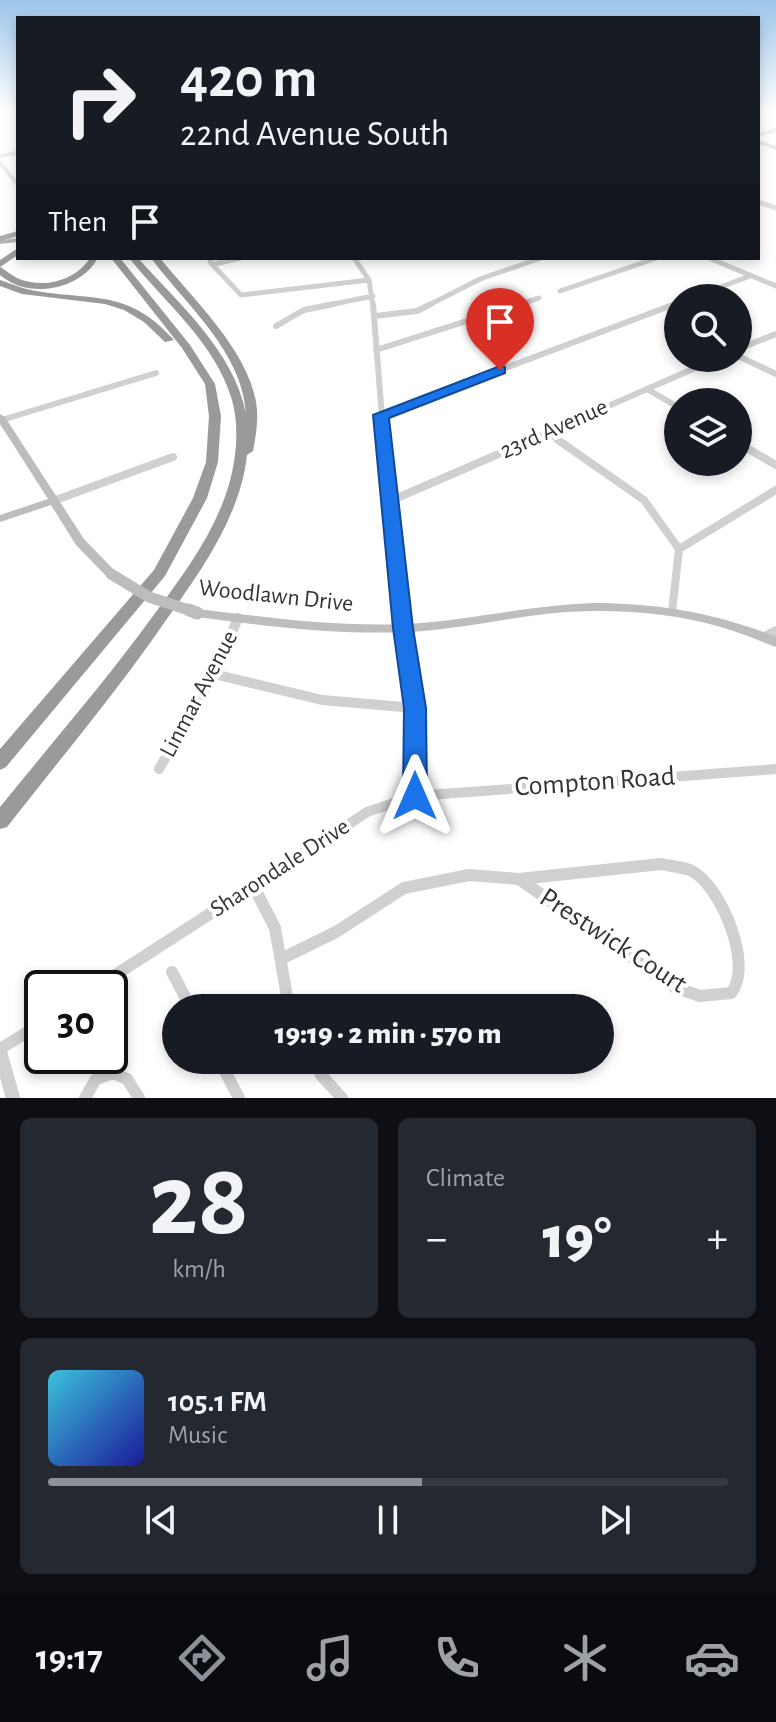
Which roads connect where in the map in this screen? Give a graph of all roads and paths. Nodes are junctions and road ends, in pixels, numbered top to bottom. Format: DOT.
graph roads {
  1 [pos="0,163"];
  2 [pos="16,183"];
  3 [pos="2,243"];
  4 [pos="16,253"];
  5 [pos="0,254"];
  6 [pos="93,260"];
  7 [pos="117,260"];
  8 [pos="135,260"];
  9 [pos="146,260"];
  10 [pos="157,260"];
  11 [pos="355,260"];
  12 [pos="535,260"];
  13 [pos="651,260"];
  14 [pos="714,260"];
  15 [pos="214,261"];
  16 [pos="0,267"];
  17 [pos="751,275"];
  18 [pos="369,280"];
  19 [pos="0,283"];
  20 [pos="728,284"];
  21 [pos="776,286"];
  22 [pos="560,291"];
  23 [pos="373,296"];
  24 [pos="539,298"];
  25 [pos="664,308"];
  26 [pos="375,316"];
  27 [pos="276,326"];
  28 [pos="776,334"];
  29 [pos="752,343"];
  30 [pos="224,347"];
  31 [pos="376,350"];
  32 [pos="752,363"];
  33 [pos="686,372"];
  34 [pos="156,373"];
  35 [pos="776,374"];
  36 [pos="647,389"];
  37 [pos="664,399"];
  38 [pos="381,415"];
  39 [pos="215,416"];
  40 [pos="1,419"];
  41 [pos="547,432"];
  42 [pos="752,451"];
  43 [pos="173,457"];
  44 [pos="776,465"];
  45 [pos="776,490"];
  46 [pos="230,500"];
  47 [pos="53,501"];
  48 [pos="390,501"];
  49 [pos="0,519"];
  50 [pos="679,549"];
  51 [pos="672,612"];
  52 [pos="238,618"];
  53 [pos="403,628"];
  54 [pos="772,636"];
  55 [pos="214,674"];
  56 [pos="415,708"];
  57 [pos="0,762"];
  58 [pos="159,769"];
  59 [pos="776,769"];
  60 [pos="415,796"];
  61 [pos="0,821"];
  62 [pos="519,879"];
  63 [pos="254,887"];
  64 [pos="281,959"];
  65 [pos="123,970"];
  66 [pos="172,972"];
  67 [pos="184,994"];
  68 [pos="287,994"];
  69 [pos="24,1035"];
  70 [pos="0,1051"];
  71 [pos="226,1074"];
  72 [pos="321,1074"];
  73 [pos="13,1098"];
  74 [pos="85,1098"];
  75 [pos="139,1098"];
  76 [pos="239,1098"];
  77 [pos="342,1098"];
  1 -- 2 [label="street"];
  3 -- 5 [label="highway"];
  4 -- 16 [label="highway"];
  6 -- 16 [label="highway"];
  7 -- 39 [label="highway"];
  8 -- 46 [label="highway"];
  9 -- 30 [label="highway"];
  10 -- 30 [label="highway"];
  11 -- 18 [label="street"];
  12 -- 26 [label="street"];
  13 -- 22 [label="street"];
  14 -- 17 [label="street"];
  15 -- 18 [label="street"];
  17 -- 20 [label="street"];
  17 -- 21 [label="street"];
  18 -- 23 [label="street"];
  19 -- 39 [label="highway"];
  23 -- 26 [label="street"];
  23 -- 27 [label="street"];
  24 -- 31 [label="street"];
  25 -- 38 [label="street"];
  26 -- 31 [label="street"];
  28 -- 29 [label="street"];
  30 -- 46 [label="highway"];
  31 -- 38 [label="street"];
  32 -- 35 [label="street"];
  33 -- 36 [label="street, 23rd Avenue"];
  34 -- 40 [label="street"];
  36 -- 37 [label="street"];
  36 -- 41 [label="street, 23rd Avenue"];
  38 -- 48 [label="street"];
  39 -- 57 [label="highway"];
  40 -- 47 [label="main road, Woodlawn Drive"];
  41 -- 48 [label="street, 23rd Avenue"];
  41 -- 50 [label="street"];
  42 -- 44 [label="street"];
  43 -- 47 [label="street"];
  45 -- 50 [label="street"];
  46 -- 61 [label="highway"];
  47 -- 49 [label="main road"];
  47 -- 52 [label="main road, Woodlawn Drive, bridge"];
  48 -- 53 [label="street"];
  50 -- 51 [label="street"];
  51 -- 53 [label="main road, Woodlawn Drive"];
  51 -- 54 [label="main road, Woodlawn Drive"];
  52 -- 53 [label="main road, Woodlawn Drive"];
  52 -- 55 [label="street, Linmar Avenue"];
  53 -- 56 [label="street"];
  55 -- 56 [label="street"];
  55 -- 58 [label="street, Linmar Avenue"];
  56 -- 60 [label="street"];
  59 -- 60 [label="street, Compton Road"];
  60 -- 63 [label="street, Sharondale Drive"];
  62 -- 62 [label="street, Prestwick Court"];
  62 -- 64 [label="street, Prestwick Court"];
  63 -- 64 [label="street"];
  63 -- 65 [label="street, Sharondale Drive"];
  64 -- 68 [label="street"];
  66 -- 67 [label="street"];
  69 -- 70 [label="street"];
  70 -- 73 [label="street"];
  71 -- 76 [label="street"];
  72 -- 77 [label="street"];
  74 -- 75 [label="street"];
}
